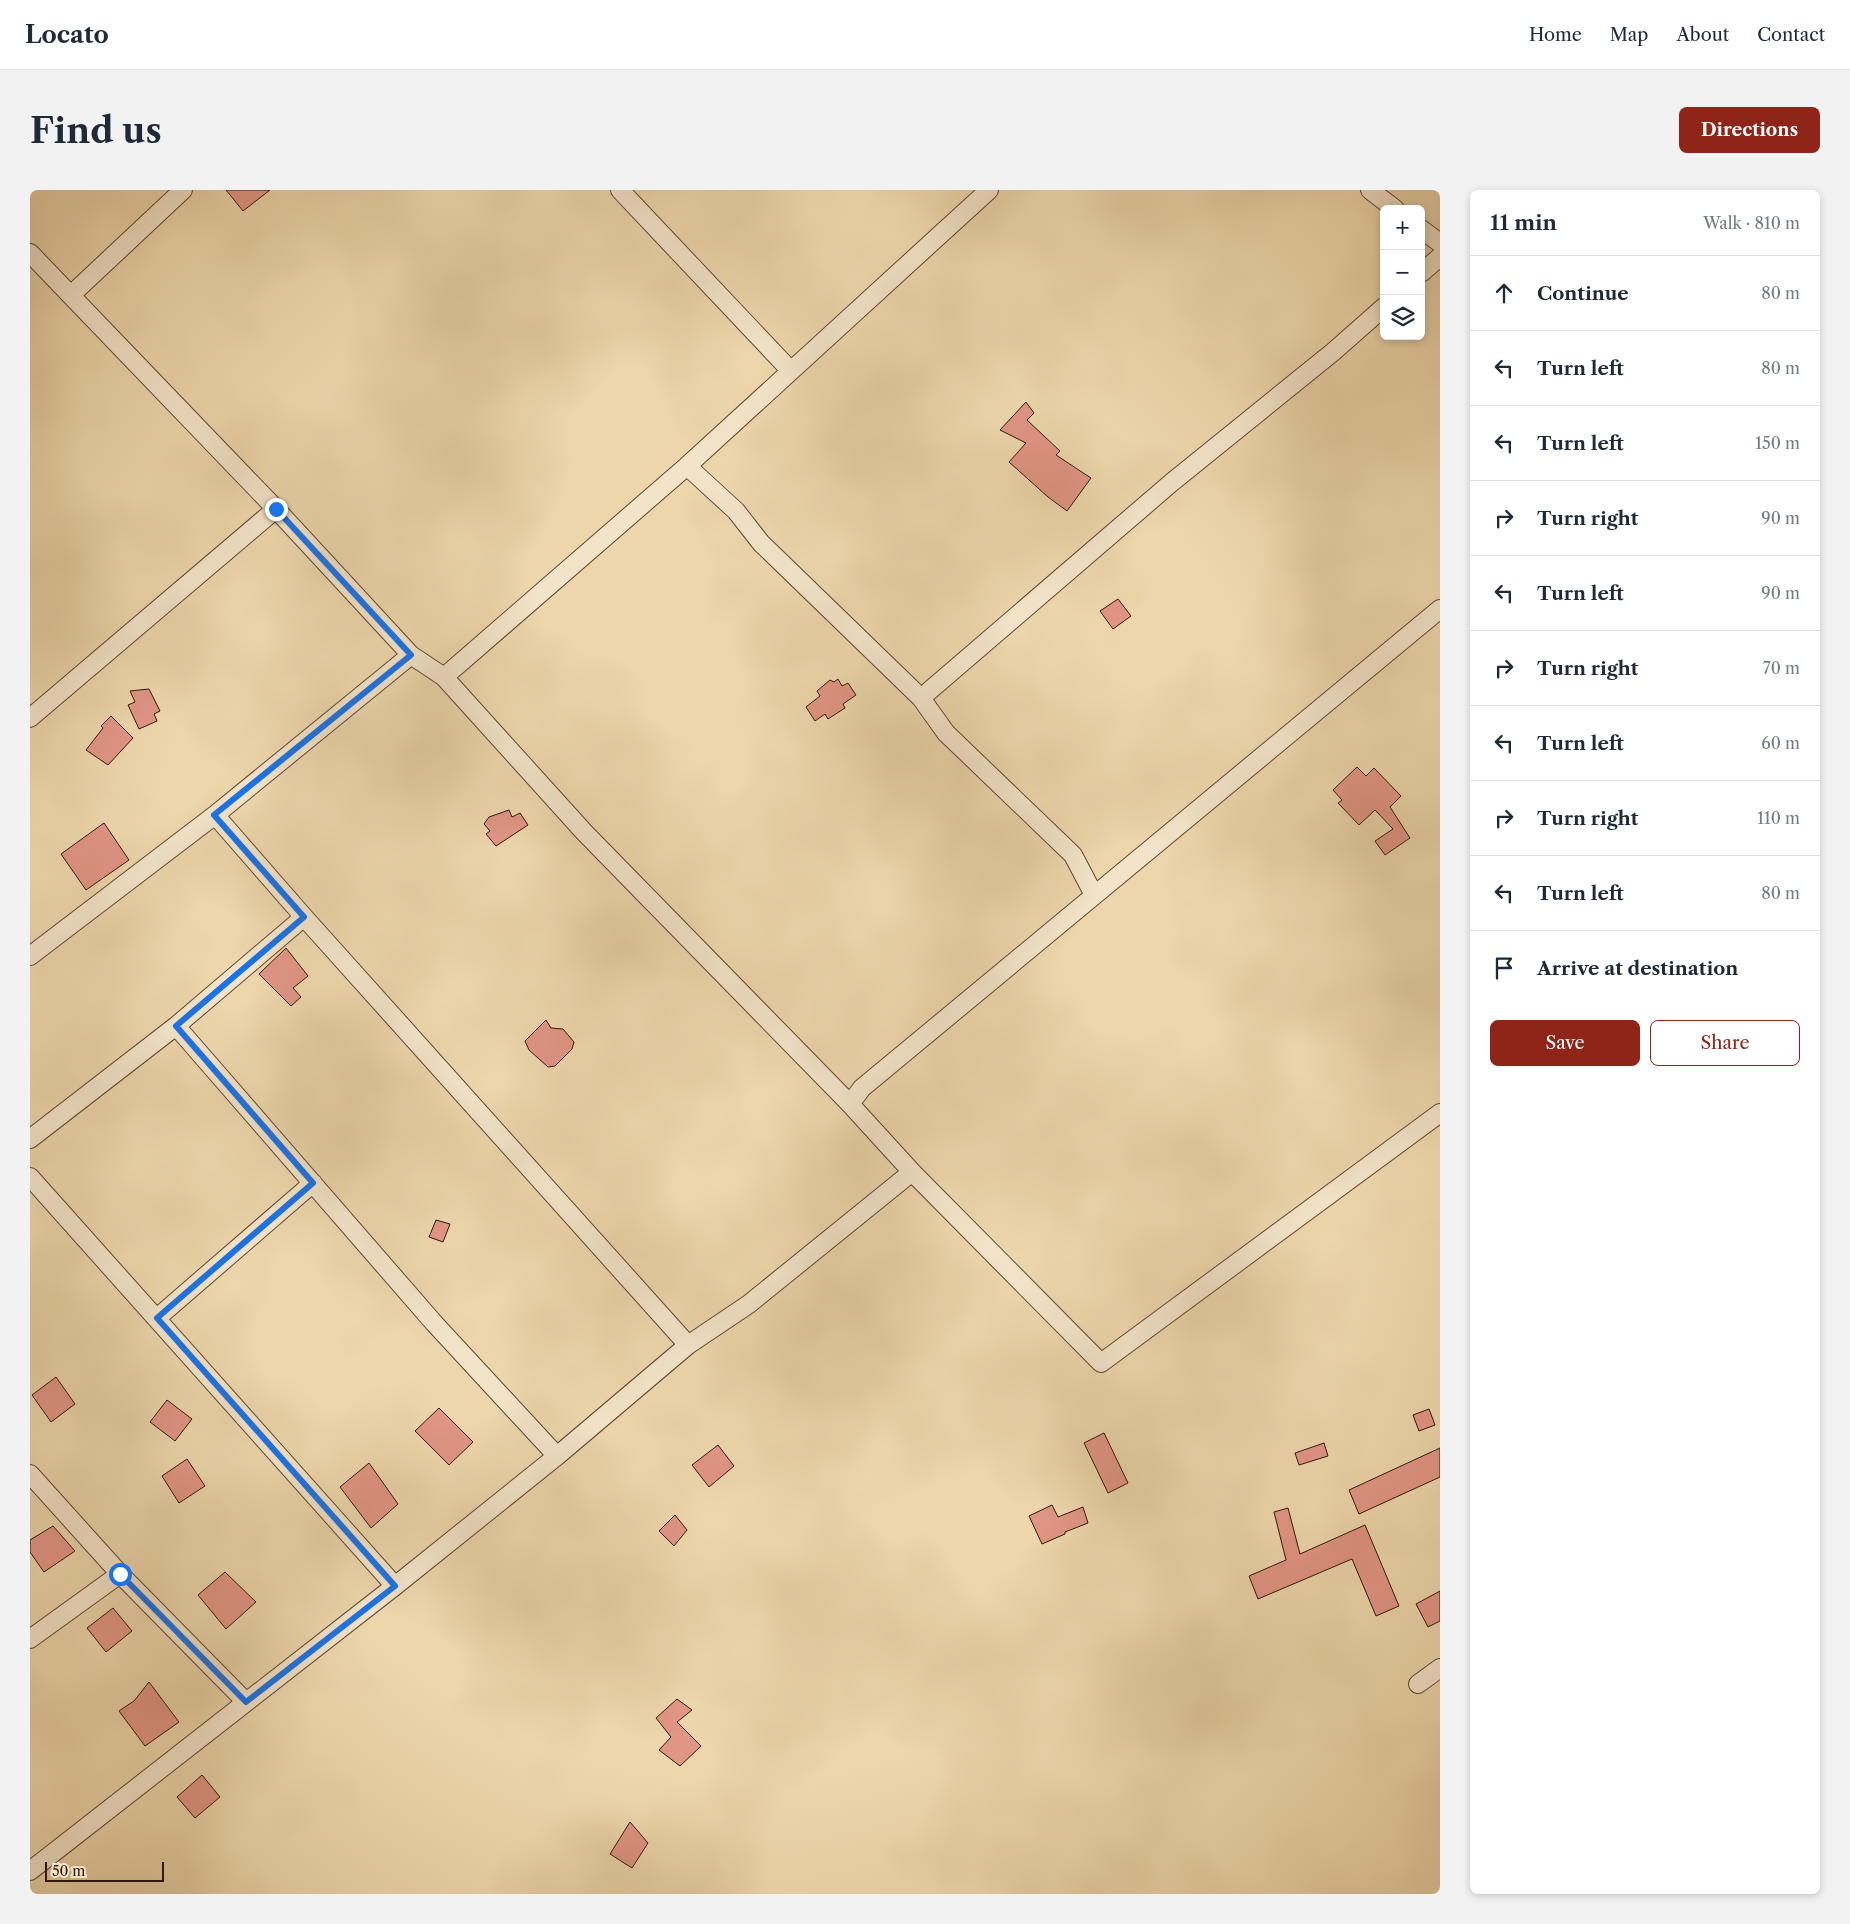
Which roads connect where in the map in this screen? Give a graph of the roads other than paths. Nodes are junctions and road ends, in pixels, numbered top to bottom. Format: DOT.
graph roads {
  1 [pos="183,190"];
  2 [pos="620,190"];
  3 [pos="989,190"];
  4 [pos="1370,190"];
  5 [pos="1390,205"];
  6 [pos="1425,232"];
  7 [pos="1440,243"];
  8 [pos="30,253"];
  9 [pos="1440,256"];
  10 [pos="1425,269"];
  11 [pos="71,295"];
  12 [pos="1380,311"];
  13 [pos="790,370"];
  14 [pos="687,466"];
  15 [pos="276,509"];
  16 [pos="1440,609"];
  17 [pos="411,655"];
  18 [pos="444,677"];
  19 [pos="921,698"];
  20 [pos="30,718"];
  21 [pos="214,815"];
  22 [pos="1094,895"];
  23 [pos="304,917"];
  24 [pos="30,956"];
  25 [pos="176,1026"];
  26 [pos="850,1104"];
  27 [pos="1440,1113"];
  28 [pos="30,1139"];
  29 [pos="912,1172"];
  30 [pos="30,1177"];
  31 [pos="313,1183"];
  32 [pos="157,1318"];
  33 [pos="688,1345"];
  34 [pos="556,1456"];
  35 [pos="30,1474"];
  36 [pos="120,1574"];
  37 [pos="395,1586"];
  38 [pos="30,1639"];
  39 [pos="1440,1668"];
  40 [pos="1418,1684"];
  41 [pos="246,1702"];
  42 [pos="30,1871"];
  1 -- 11 [label="street"];
  2 -- 13 [label="street"];
  3 -- 13 [label="street"];
  4 -- 5 [label="street"];
  6 -- 7 [label="street"];
  8 -- 11 [label="street"];
  9 -- 10 [label="street"];
  11 -- 15 [label="street"];
  12 -- 19 [label="street"];
  13 -- 14 [label="street"];
  14 -- 18 [label="street"];
  14 -- 19 [label="street"];
  15 -- 17 [label="street"];
  15 -- 20 [label="street"];
  16 -- 22 [label="street"];
  17 -- 18 [label="street"];
  17 -- 21 [label="street"];
  18 -- 26 [label="street"];
  19 -- 22 [label="street"];
  21 -- 23 [label="street"];
  21 -- 24 [label="street"];
  22 -- 26 [label="street"];
  23 -- 25 [label="street"];
  23 -- 33 [label="street"];
  25 -- 28 [label="street"];
  25 -- 31 [label="street"];
  26 -- 29 [label="street"];
  27 -- 29 [label="street"];
  29 -- 33 [label="street"];
  30 -- 32 [label="street"];
  31 -- 32 [label="street"];
  31 -- 34 [label="street"];
  32 -- 37 [label="street"];
  33 -- 34 [label="street"];
  34 -- 37 [label="street"];
  35 -- 36 [label="street"];
  36 -- 38 [label="street"];
  36 -- 41 [label="street"];
  37 -- 41 [label="street"];
  39 -- 40 [label="street"];
  41 -- 42 [label="street"];
}
